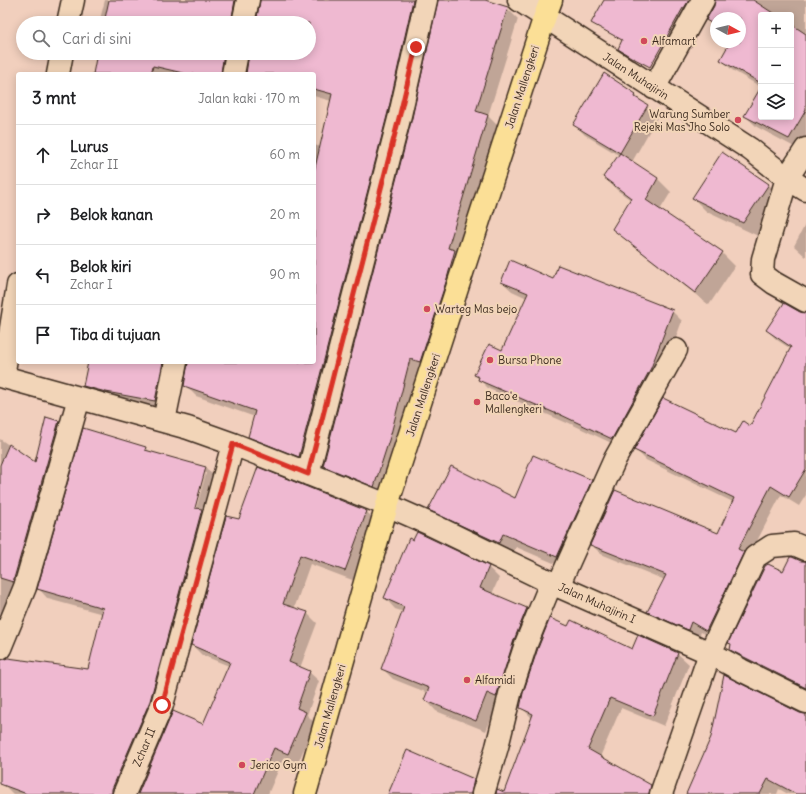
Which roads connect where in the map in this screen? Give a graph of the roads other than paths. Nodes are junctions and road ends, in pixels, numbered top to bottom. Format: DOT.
graph roads {
  1 [pos="73,0"];
  2 [pos="248,0"];
  3 [pos="426,0"];
  4 [pos="519,0"];
  5 [pos="703,0"];
  6 [pos="548,8"];
  7 [pos="70,16"];
  8 [pos="245,16"];
  9 [pos="61,60"];
  10 [pos="236,60"];
  11 [pos="58,72"];
  12 [pos="233,72"];
  13 [pos="654,88"];
  14 [pos="806,149"];
  15 [pos="787,178"];
  16 [pos="806,190"];
  17 [pos="16,296"];
  18 [pos="806,301"];
  19 [pos="676,350"];
  20 [pos="176,364"];
  21 [pos="1,377"];
  22 [pos="79,398"];
  23 [pos="164,421"];
  24 [pos="233,444"];
  25 [pos="308,474"];
  26 [pos="387,505"];
  27 [pos="806,549"];
  28 [pos="554,584"];
  29 [pos="0,648"];
  30 [pos="710,653"];
  31 [pos="806,702"];
  32 [pos="124,794"];
  33 [pos="305,794"];
  34 [pos="483,794"];
  35 [pos="661,794"];
  1 -- 7 [label="street"];
  2 -- 8 [label="street"];
  3 -- 25 [label="street"];
  4 -- 6 [label="street, Jalan Muhajirin"];
  5 -- 13 [label="street"];
  6 -- 13 [label="street, Jalan Muhajirin"];
  6 -- 26 [label="main road, Jalan Mallengkeri"];
  9 -- 11 [label="street"];
  10 -- 12 [label="street"];
  13 -- 15 [label="street, Jalan Muhajirin"];
  14 -- 15 [label="street"];
  15 -- 16 [label="street, Jalan Muhajirin"];
  15 -- 18 [label="street"];
  17 -- 21 [label="street"];
  19 -- 28 [label="street"];
  20 -- 23 [label="street"];
  21 -- 22 [label="street, Jalan Muhajirin I"];
  22 -- 23 [label="street, Jalan Muhajirin I"];
  22 -- 29 [label="street"];
  23 -- 24 [label="street, Jalan Muhajirin I"];
  24 -- 25 [label="street, Jalan Muhajirin I"];
  24 -- 32 [label="street, Zchar II"];
  25 -- 26 [label="street, Jalan Muhajirin I"];
  26 -- 28 [label="street, Jalan Muhajirin I"];
  26 -- 33 [label="main road, Jalan Mallengkeri"];
  27 -- 30 [label="street"];
  28 -- 30 [label="street, Jalan Muhajirin I"];
  28 -- 34 [label="street"];
  30 -- 31 [label="street, Jalan Muhajirin I"];
  30 -- 35 [label="street"];
}
